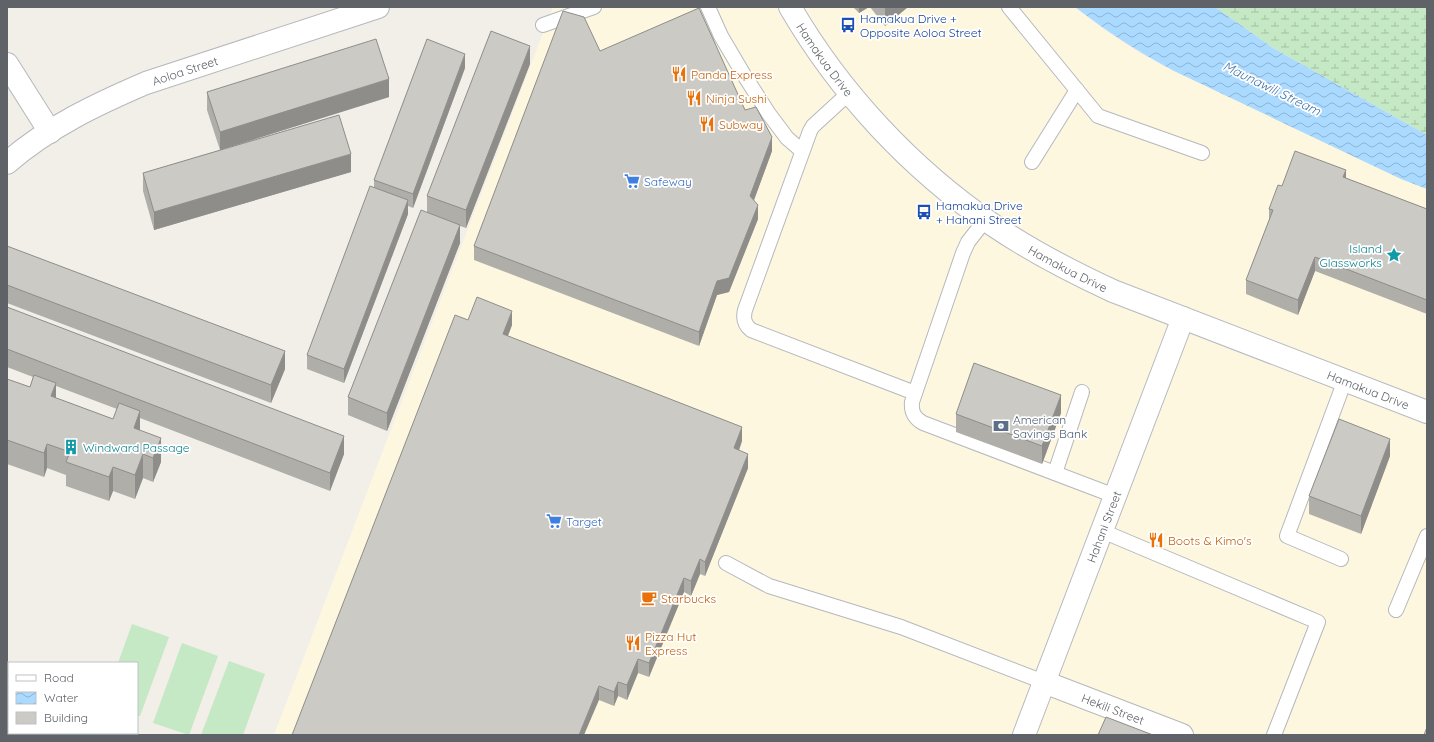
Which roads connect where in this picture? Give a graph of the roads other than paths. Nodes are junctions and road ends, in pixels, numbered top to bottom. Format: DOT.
graph roads {
  1 [pos="378,7"];
  2 [pos="594,7"];
  3 [pos="708,7"];
  4 [pos="790,7"];
  5 [pos="1009,7"];
  6 [pos="543,25"];
  7 [pos="7,64"];
  8 [pos="1077,90"];
  9 [pos="849,92"];
  10 [pos="50,132"];
  11 [pos="802,151"];
  12 [pos="1202,153"];
  13 [pos="1032,162"];
  14 [pos="7,163"];
  15 [pos="986,219"];
  16 [pos="1183,318"];
  17 [pos="1345,380"];
  18 [pos="1082,392"];
  19 [pos="915,393"];
  20 [pos="1427,412"];
  21 [pos="1055,473"];
  22 [pos="1115,496"];
  23 [pos="1102,531"];
  24 [pos="1427,536"];
  25 [pos="1341,558"];
  26 [pos="726,563"];
  27 [pos="1396,610"];
  28 [pos="1044,682"];
  29 [pos="1024,735"];
  30 [pos="1182,735"];
  31 [pos="1274,735"];
  1 -- 10 [label="street, Aoloa Street"];
  2 -- 6 [label="lane"];
  3 -- 11 [label="lane"];
  4 -- 9 [label="street, Hamakua Drive"];
  5 -- 8 [label="lane"];
  7 -- 10 [label="street"];
  8 -- 12 [label="lane"];
  8 -- 13 [label="lane"];
  9 -- 11 [label="lane"];
  9 -- 15 [label="street, Hamakua Drive"];
  10 -- 14 [label="street, Aoloa Street"];
  11 -- 19 [label="lane"];
  15 -- 16 [label="street, Hamakua Drive"];
  15 -- 19 [label="lane"];
  16 -- 17 [label="street, Hamakua Drive"];
  16 -- 22 [label="street, Hahani Street"];
  17 -- 20 [label="street, Hamakua Drive"];
  17 -- 25 [label="lane"];
  18 -- 21 [label="lane"];
  19 -- 21 [label="lane"];
  21 -- 22 [label="lane"];
  22 -- 23 [label="street, Hahani Street"];
  23 -- 28 [label="street, Hahani Street"];
  23 -- 31 [label="lane"];
  24 -- 27 [label="lane"];
  26 -- 28 [label="lane"];
  28 -- 29 [label="street, Hahani Street"];
  28 -- 30 [label="street, Hekili Street"];
}
